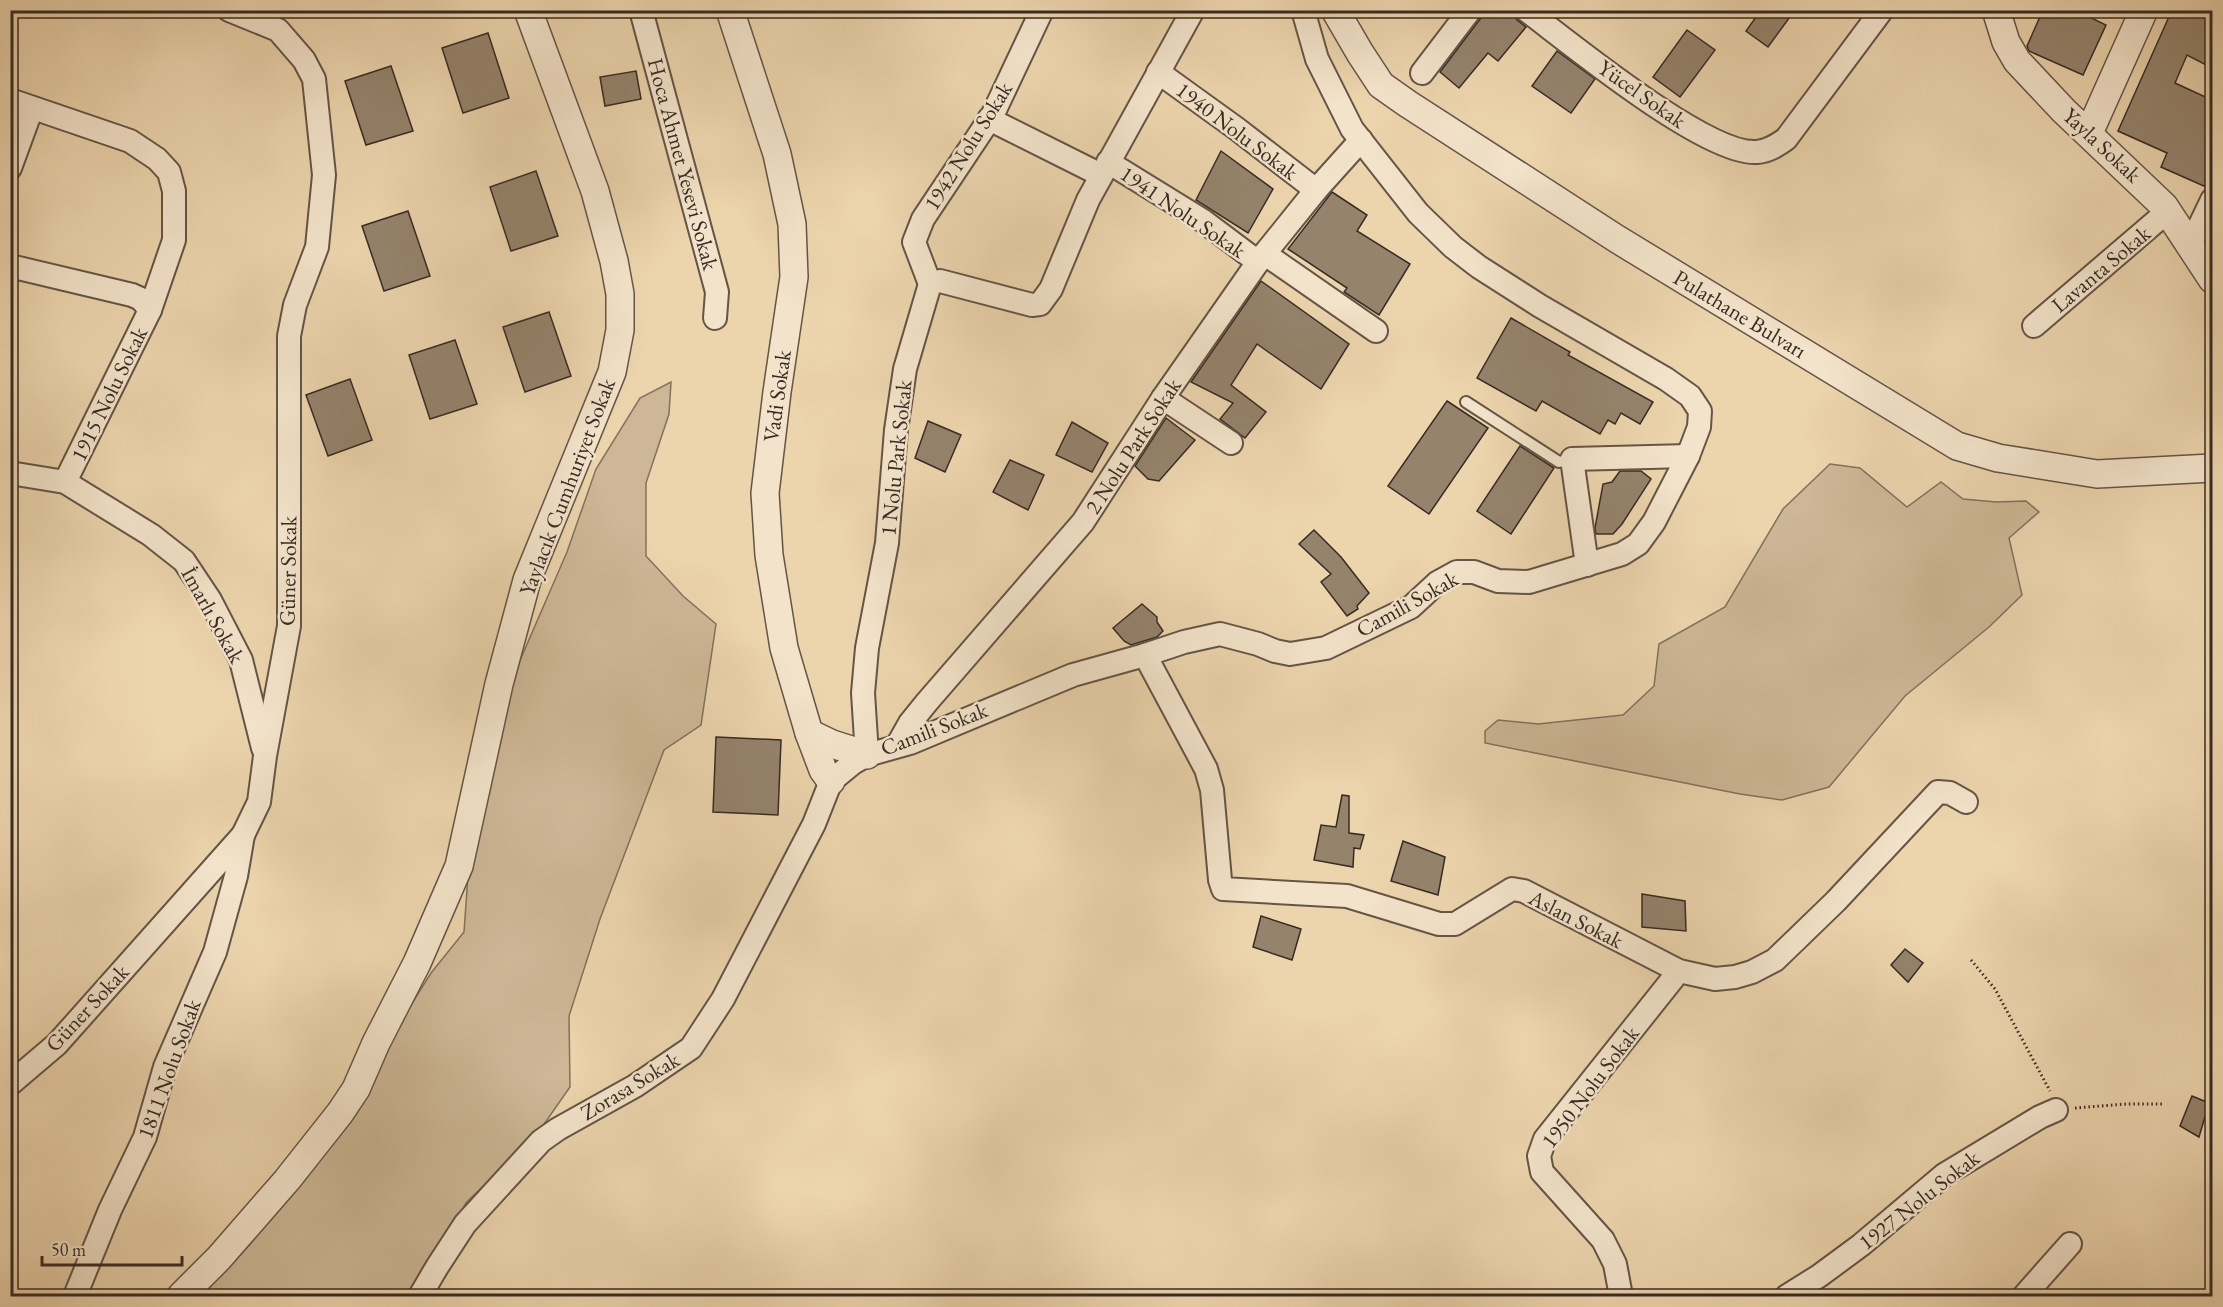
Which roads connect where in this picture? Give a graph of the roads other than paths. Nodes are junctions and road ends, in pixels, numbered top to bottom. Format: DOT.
graph roads {
  1 [pos="229,10"];
  2 [pos="528,10"];
  3 [pos="641,10"];
  4 [pos="730,10"];
  5 [pos="1042,10"];
  6 [pos="1193,10"];
  7 [pos="1303,10"];
  8 [pos="1335,10"];
  9 [pos="1470,10"];
  10 [pos="1526,10"];
  11 [pos="1882,10"];
  12 [pos="1996,10"];
  13 [pos="2144,10"];
  14 [pos="1158,72"];
  15 [pos="1422,73"];
  16 [pos="10,100"];
  17 [pos="32,108"];
  18 [pos="989,119"];
  19 [pos="2089,133"];
  20 [pos="1361,140"];
  21 [pos="10,168"];
  22 [pos="1105,169"];
  23 [pos="1316,190"];
  24 [pos="2212,200"];
  25 [pos="2168,211"];
  26 [pos="2190,246"];
  27 [pos="1261,258"];
  28 [pos="10,267"];
  29 [pos="2212,279"];
  30 [pos="930,284"];
  31 [pos="150,310"];
  32 [pos="715,318"];
  33 [pos="2034,326"];
  34 [pos="1376,331"];
  35 [pos="1163,398"];
  36 [pos="1466,402"];
  37 [pos="1231,443"];
  38 [pos="1688,456"];
  39 [pos="1572,459"];
  40 [pos="2212,468"];
  41 [pos="10,473"];
  42 [pos="65,482"];
  43 [pos="1587,565"];
  44 [pos="1146,655"];
  45 [pos="809,733"];
  46 [pos="897,746"];
  47 [pos="867,755"];
  48 [pos="265,756"];
  49 [pos="831,781"];
  50 [pos="1966,802"];
  51 [pos="243,835"];
  52 [pos="1679,971"];
  53 [pos="10,1084"];
  54 [pos="2056,1110"];
  55 [pos="2070,1244"];
  56 [pos="75,1296"];
  57 [pos="181,1296"];
  58 [pos="420,1296"];
  59 [pos="1621,1296"];
  60 [pos="1787,1296"];
  61 [pos="2024,1296"];
  1 -- 48 [label="street, Güner Sokak"];
  2 -- 57 [label="street, Yaylacık Cumhuriyet Sokak"];
  3 -- 32 [label="street, Hoca Ahmet Yesevi Sokak"];
  4 -- 45 [label="street, Vadi Sokak"];
  5 -- 18 [label="street, 1942 Nolu Sokak"];
  6 -- 14 [label="street"];
  7 -- 20 [label="street, Camili Sokak"];
  8 -- 40 [label="street, Pulathane Bulvarı"];
  9 -- 15 [label="street"];
  10 -- 11 [label="street, Yücel Sokak"];
  12 -- 19 [label="street, Yayla Sokak"];
  13 -- 19 [label="street"];
  14 -- 22 [label="street"];
  14 -- 23 [label="street, 1940 Nolu Sokak"];
  16 -- 17 [label="street"];
  17 -- 21 [label="street"];
  17 -- 31 [label="street"];
  18 -- 22 [label="street, 1941 Nolu Sokak"];
  18 -- 30 [label="street, 1942 Nolu Sokak"];
  19 -- 25 [label="street, Yayla Sokak"];
  20 -- 23 [label="street, 2 Nolu Park Sokak"];
  20 -- 38 [label="street, Camili Sokak"];
  22 -- 27 [label="street, 1941 Nolu Sokak"];
  22 -- 30 [label="street"];
  23 -- 27 [label="street, 2 Nolu Park Sokak"];
  24 -- 26 [label="street"];
  25 -- 26 [label="street, Yayla Sokak"];
  25 -- 33 [label="street, Lavanta Sokak"];
  26 -- 29 [label="street, Yayla Sokak"];
  27 -- 34 [label="street, 1941 Nolu Sokak"];
  27 -- 35 [label="street, 2 Nolu Park Sokak"];
  28 -- 31 [label="street, 1915 Nolu Sokak"];
  30 -- 47 [label="street, 1 Nolu Park Sokak"];
  31 -- 42 [label="street, 1915 Nolu Sokak"];
  35 -- 37 [label="street"];
  35 -- 46 [label="street, 2 Nolu Park Sokak"];
  36 -- 39 [label="lane"];
  38 -- 39 [label="street"];
  38 -- 43 [label="street, Camili Sokak"];
  39 -- 43 [label="street"];
  41 -- 42 [label="street, İmarlı Sokak"];
  42 -- 48 [label="street, İmarlı Sokak"];
  43 -- 44 [label="street, Camili Sokak"];
  44 -- 46 [label="street, Camili Sokak"];
  44 -- 52 [label="street, Aslan Sokak"];
  45 -- 47 [label="street"];
  45 -- 49 [label="street, Vadi Sokak"];
  46 -- 47 [label="street, Camili Sokak"];
  47 -- 49 [label="street, Camili Sokak"];
  48 -- 51 [label="street, Güner Sokak"];
  49 -- 58 [label="street, Zorasa Sokak"];
  50 -- 52 [label="street, Aslan Sokak"];
  51 -- 53 [label="street, Güner Sokak"];
  51 -- 56 [label="street, 1811 Nolu Sokak"];
  52 -- 59 [label="street, 1950 Nolu Sokak"];
  54 -- 60 [label="street, 1927 Nolu Sokak"];
  55 -- 61 [label="street"];
}
